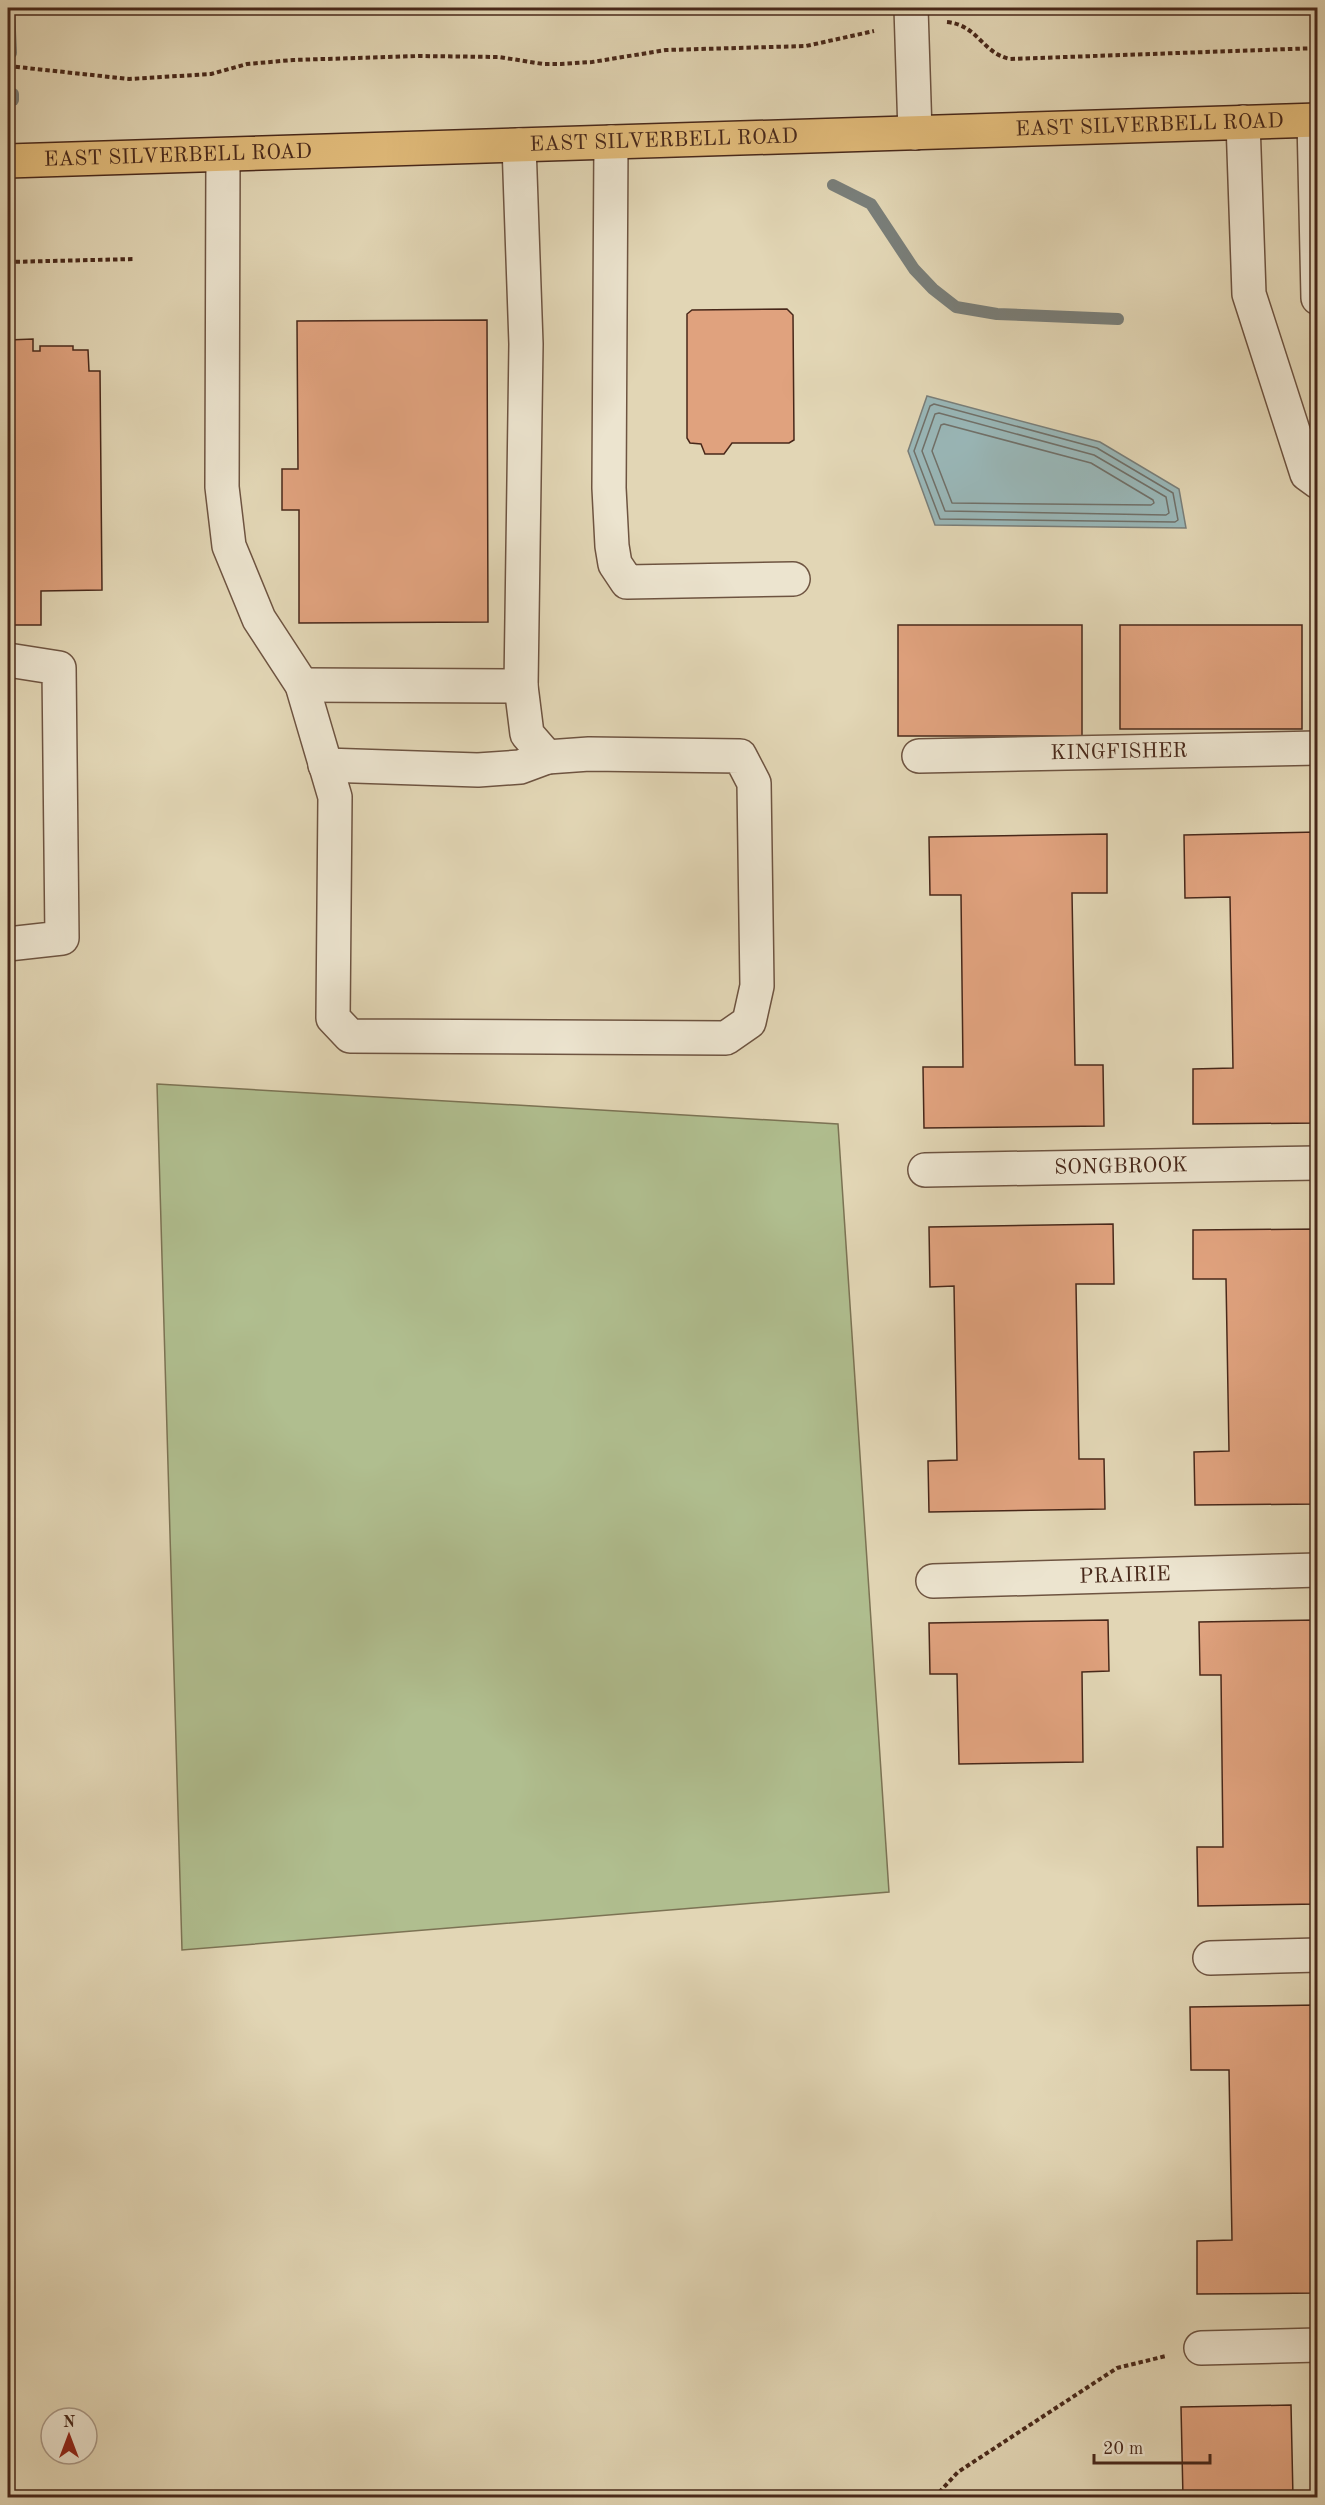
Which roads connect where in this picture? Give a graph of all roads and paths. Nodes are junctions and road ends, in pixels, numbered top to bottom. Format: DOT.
graph roads {
  1 [pos="925,15"];
  2 [pos="879,30"];
  3 [pos="1317,48"];
  4 [pos="8,66"];
  5 [pos="1316,120"];
  6 [pos="1243,122"];
  7 [pos="915,132"];
  8 [pos="610,142"];
  9 [pos="519,145"];
  10 [pos="223,155"];
  11 [pos="8,160"];
  12 [pos="135,259"];
  13 [pos="8,262"];
  14 [pos="1317,298"];
  15 [pos="1317,482"];
  16 [pos="793,579"];
  17 [pos="8,660"];
  18 [pos="302,685"];
  19 [pos="520,686"];
  20 [pos="1317,748"];
  21 [pos="919,756"];
  22 [pos="547,757"];
  23 [pos="325,765"];
  24 [pos="8,944"];
  25 [pos="1317,1163"];
  26 [pos="925,1170"];
  27 [pos="1317,1570"];
  28 [pos="933,1581"];
  29 [pos="1317,1955"];
  30 [pos="1210,1958"];
  31 [pos="1317,2345"];
  32 [pos="1201,2348"];
  33 [pos="934,2498"];
  1 -- 3 [label="path"];
  1 -- 7 [label="street"];
  2 -- 4 [label="path"];
  5 -- 6 [label="main road, EAST SILVERBELL ROAD"];
  5 -- 14 [label="street"];
  6 -- 7 [label="main road, EAST SILVERBELL ROAD"];
  6 -- 15 [label="street"];
  7 -- 8 [label="main road, EAST SILVERBELL ROAD"];
  8 -- 9 [label="main road, EAST SILVERBELL ROAD"];
  8 -- 16 [label="street"];
  9 -- 10 [label="main road, EAST SILVERBELL ROAD"];
  9 -- 19 [label="street"];
  10 -- 11 [label="main road, EAST SILVERBELL ROAD"];
  10 -- 18 [label="street"];
  12 -- 13 [label="path"];
  17 -- 24 [label="street"];
  18 -- 19 [label="street"];
  18 -- 23 [label="street"];
  19 -- 22 [label="street"];
  20 -- 21 [label="street, KINGFISHER"];
  22 -- 23 [label="street"];
  22 -- 23 [label="street"];
  25 -- 26 [label="street, SONGBROOK"];
  27 -- 28 [label="street, PRAIRIE"];
  29 -- 30 [label="street"];
  31 -- 32 [label="street"];
  32 -- 33 [label="path"];
}
